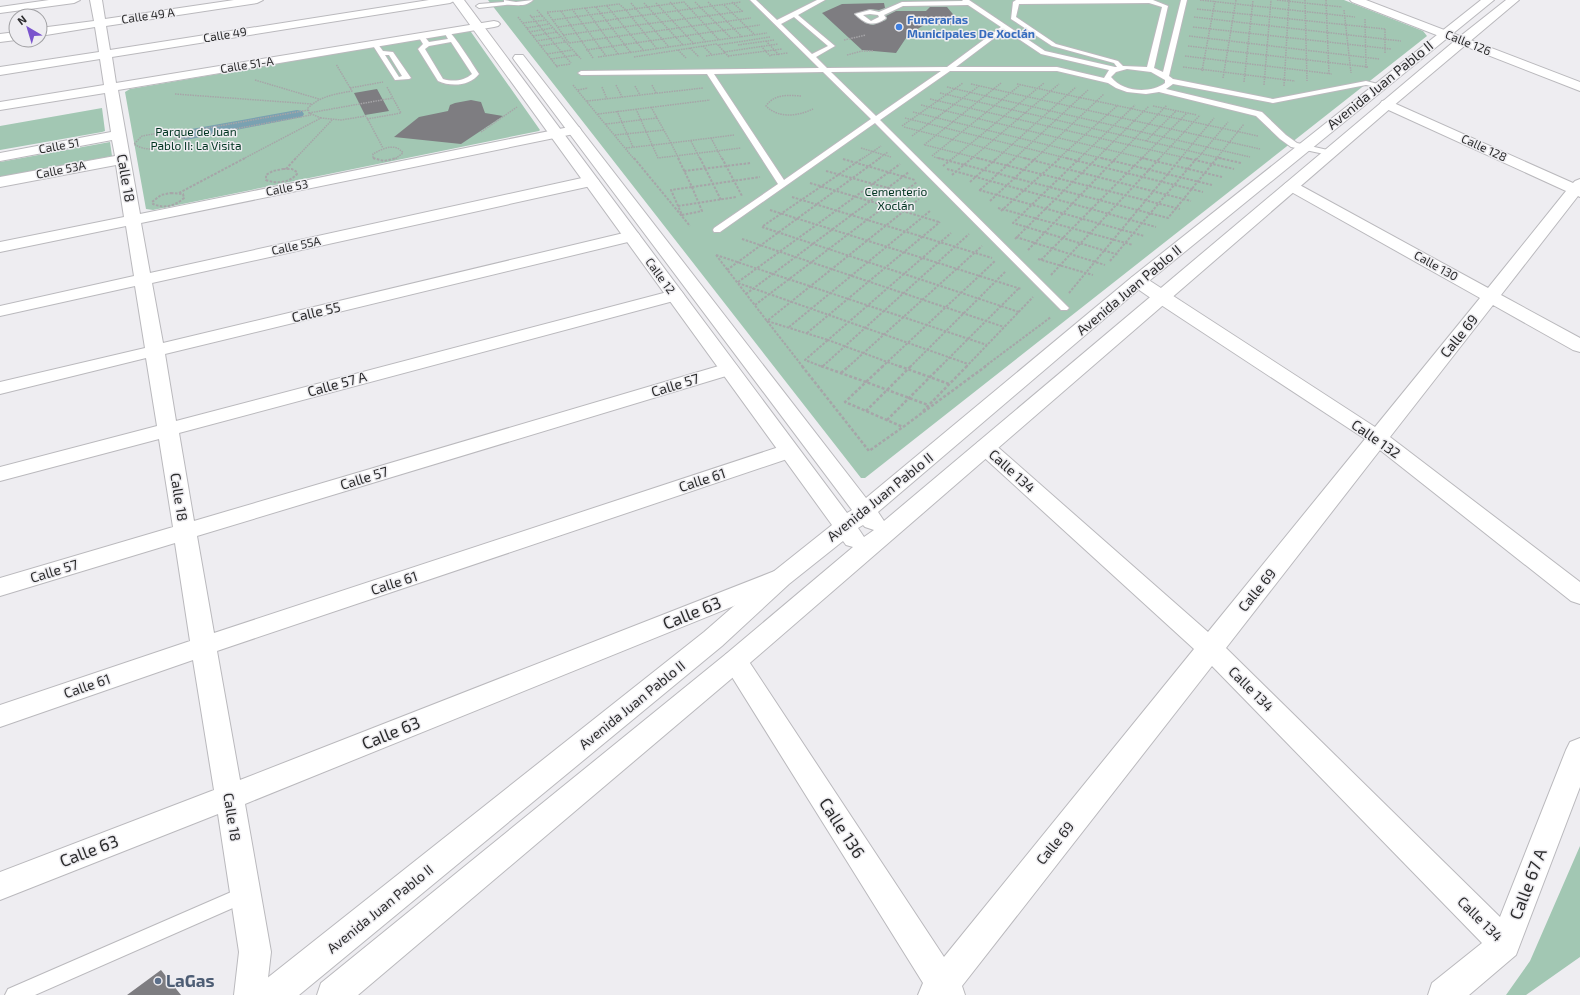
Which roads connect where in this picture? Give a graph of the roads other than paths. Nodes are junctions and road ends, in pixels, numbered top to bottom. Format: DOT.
graph roads {
  1 [pos="74,0"];
  2 [pos="96,0"];
  3 [pos="257,0"];
  4 [pos="450,0"];
  5 [pos="458,0"];
  6 [pos="530,0"];
  7 [pos="822,0"];
  8 [pos="1184,0"];
  9 [pos="1488,0"];
  10 [pos="1514,0"];
  11 [pos="507,1"];
  12 [pos="750,1"];
  13 [pos="1016,1"];
  14 [pos="967,2"];
  15 [pos="477,3"];
  16 [pos="1352,4"];
  17 [pos="0,10"];
  18 [pos="794,14"];
  19 [pos="880,14"];
  20 [pos="100,23"];
  21 [pos="777,23"];
  22 [pos="486,26"];
  23 [pos="1005,27"];
  24 [pos="48,31"];
  25 [pos="1444,34"];
  26 [pos="450,36"];
  27 [pos="424,40"];
  28 [pos="1462,41"];
  29 [pos="105,54"];
  30 [pos="811,57"];
  31 [pos="709,66"];
  32 [pos="950,68"];
  33 [pos="1119,69"];
  34 [pos="824,70"];
  35 [pos="1150,70"];
  36 [pos="0,71"];
  37 [pos="581,73"];
  38 [pos="1168,79"];
  39 [pos="1109,81"];
  40 [pos="1382,86"];
  41 [pos="1580,87"];
  42 [pos="111,88"];
  43 [pos="1161,90"];
  44 [pos="1273,101"];
  45 [pos="1388,104"];
  46 [pos="0,106"];
  47 [pos="1259,114"];
  48 [pos="876,120"];
  49 [pos="574,130"];
  50 [pos="556,133"];
  51 [pos="117,147"];
  52 [pos="1303,147"];
  53 [pos="1330,153"];
  54 [pos="0,157"];
  55 [pos="0,169"];
  56 [pos="591,181"];
  57 [pos="0,182"];
  58 [pos="782,184"];
  59 [pos="1291,186"];
  60 [pos="1579,189"];
  61 [pos="133,220"];
  62 [pos="717,230"];
  63 [pos="632,236"];
  64 [pos="0,247"];
  65 [pos="665,250"];
  66 [pos="646,255"];
  67 [pos="143,280"];
  68 [pos="1138,281"];
  69 [pos="675,295"];
  70 [pos="1161,297"];
  71 [pos="1491,297"];
  72 [pos="1064,308"];
  73 [pos="0,311"];
  74 [pos="1580,346"];
  75 [pos="155,350"];
  76 [pos="729,369"];
  77 [pos="0,388"];
  78 [pos="168,429"];
  79 [pos="1378,438"];
  80 [pos="985,447"];
  81 [pos="789,451"];
  82 [pos="0,474"];
  83 [pos="865,511"];
  84 [pos="845,527"];
  85 [pos="185,532"];
  86 [pos="883,534"];
  87 [pos="864,551"];
  88 [pos="781,578"];
  89 [pos="0,587"];
  90 [pos="1580,595"];
  91 [pos="204,646"];
  92 [pos="1210,648"];
  93 [pos="735,661"];
  94 [pos="0,716"];
  95 [pos="1580,750"];
  96 [pos="229,797"];
  97 [pos="0,886"];
  98 [pos="245,894"];
  99 [pos="1505,944"];
  100 [pos="942,992"];
  101 [pos="14,995"];
  102 [pos="250,995"];
  103 [pos="273,995"];
  104 [pos="333,995"];
  105 [pos="1444,995"];
  1 -- 17 [label="street"];
  2 -- 20 [label="street, Calle 18"];
  3 -- 20 [label="street, Calle 49 A"];
  4 -- 29 [label="street, Calle 49"];
  5 -- 22 [label="street, Calle 12"];
  6 -- 11 [label="lane"];
  7 -- 18 [label="lane"];
  8 -- 38 [label="lane"];
  9 -- 25 [label="street, Avenida Juan Pablo II"];
  10 -- 28 [label="street, Avenida Juan Pablo II"];
  11 -- 15 [label="lane"];
  12 -- 21 [label="lane"];
  13 -- 33 [label="lane"];
  13 -- 35 [label="lane"];
  14 -- 19 [label="lane"];
  14 -- 23 [label="lane"];
  15 -- 22 [label="street, Calle 12"];
  16 -- 25 [label="street, Calle 126"];
  18 -- 21 [label="lane"];
  18 -- 30 [label="lane"];
  20 -- 24 [label="street, Calle 49 A"];
  20 -- 29 [label="street, Calle 18"];
  21 -- 30 [label="lane"];
  22 -- 26 [label="street, Calle 51-A"];
  22 -- 49 [label="street, Calle 12"];
  22 -- 50 [label="street, Calle 12"];
  23 -- 32 [label="lane"];
  23 -- 33 [label="lane"];
  25 -- 28 [label="street, Calle 126"];
  25 -- 40 [label="street, Avenida Juan Pablo II"];
  26 -- 27 [label="street, Calle 51-A"];
  26 -- 27 [label="lane"];
  27 -- 42 [label="street, Calle 51-A"];
  28 -- 41 [label="street, Calle 126"];
  28 -- 45 [label="street, Avenida Juan Pablo II"];
  29 -- 36 [label="street, Calle 49"];
  29 -- 42 [label="street, Calle 18"];
  30 -- 34 [label="lane"];
  31 -- 34 [label="lane"];
  31 -- 37 [label="lane"];
  31 -- 58 [label="lane"];
  32 -- 34 [label="lane"];
  32 -- 39 [label="lane"];
  32 -- 48 [label="lane"];
  33 -- 35 [label="lane"];
  33 -- 39 [label="lane"];
  34 -- 48 [label="lane"];
  35 -- 38 [label="lane"];
  38 -- 43 [label="lane"];
  38 -- 44 [label="lane"];
  39 -- 43 [label="lane"];
  40 -- 44 [label="lane"];
  40 -- 52 [label="street, Avenida Juan Pablo II"];
  42 -- 46 [label="street, Calle 51-A"];
  42 -- 51 [label="street, Calle 18"];
  43 -- 47 [label="lane"];
  44 -- 47 [label="lane"];
  45 -- 53 [label="street, Avenida Juan Pablo II"];
  45 -- 60 [label="street, Calle 128"];
  47 -- 52 [label="lane"];
  48 -- 58 [label="lane"];
  48 -- 72 [label="lane"];
  49 -- 50 [label="street, Calle 53"];
  49 -- 65 [label="street, Calle 12"];
  50 -- 56 [label="street, Calle 12"];
  50 -- 61 [label="street, Calle 53"];
  51 -- 54 [label="street, Calle 51"];
  51 -- 55 [label="street"];
  51 -- 57 [label="street, Calle 53A"];
  51 -- 61 [label="street, Calle 18"];
  52 -- 53 [label="lane"];
  52 -- 68 [label="street, Avenida Juan Pablo II"];
  53 -- 59 [label="street, Avenida Juan Pablo II"];
  56 -- 63 [label="street, Calle 12"];
  56 -- 67 [label="street, Calle 55A"];
  58 -- 62 [label="lane"];
  59 -- 70 [label="street, Avenida Juan Pablo II"];
  59 -- 71 [label="street, Calle 130"];
  60 -- 71 [label="street, Calle 69"];
  61 -- 64 [label="street, Calle 53"];
  61 -- 67 [label="street, Calle 18"];
  63 -- 66 [label="street, Calle 12"];
  63 -- 75 [label="street, Calle 55"];
  65 -- 66 [label="street"];
  65 -- 83 [label="street, Calle 12"];
  66 -- 69 [label="street, Calle 12"];
  67 -- 73 [label="street, Calle 55A"];
  67 -- 75 [label="street, Calle 18"];
  68 -- 70 [label="street, Calle 132"];
  68 -- 83 [label="street, Avenida Juan Pablo II"];
  69 -- 76 [label="street, Calle 12"];
  69 -- 78 [label="street, Calle 57 A"];
  70 -- 79 [label="street, Calle 132"];
  70 -- 80 [label="street, Avenida Juan Pablo II"];
  71 -- 74 [label="street, Calle 130"];
  71 -- 79 [label="street, Calle 69"];
  75 -- 77 [label="street, Calle 55"];
  75 -- 78 [label="street, Calle 18"];
  76 -- 81 [label="street, Calle 12"];
  76 -- 85 [label="street, Calle 57"];
  78 -- 82 [label="street, Calle 57 A"];
  78 -- 85 [label="street, Calle 18"];
  79 -- 90 [label="street, Calle 132"];
  79 -- 92 [label="street, Calle 69"];
  80 -- 86 [label="street, Avenida Juan Pablo II"];
  80 -- 92 [label="street, Calle 134"];
  81 -- 84 [label="street, Calle 12"];
  81 -- 91 [label="street, Calle 61"];
  83 -- 84 [label="street, Avenida Juan Pablo II"];
  83 -- 86 [label="street, Calle 12"];
  84 -- 87 [label="street, Calle 12"];
  84 -- 88 [label="street, Avenida Juan Pablo II"];
  85 -- 89 [label="street, Calle 57"];
  85 -- 91 [label="street, Calle 18"];
  86 -- 87 [label="street, Avenida Juan Pablo II"];
  87 -- 93 [label="street, Avenida Juan Pablo II"];
  88 -- 96 [label="street, Calle 63"];
  88 -- 103 [label="street, Avenida Juan Pablo II"];
  91 -- 94 [label="street, Calle 61"];
  91 -- 96 [label="street, Calle 18"];
  92 -- 99 [label="street, Calle 134"];
  92 -- 100 [label="street, Calle 69"];
  93 -- 100 [label="street, Calle 136"];
  93 -- 104 [label="street, Avenida Juan Pablo II"];
  95 -- 99 [label="street, Calle 67 A"];
  96 -- 97 [label="street, Calle 63"];
  96 -- 98 [label="street, Calle 18"];
  98 -- 101 [label="lane"];
  98 -- 102 [label="street, Calle 18"];
  99 -- 105 [label="street, Calle 67 A"];
}
